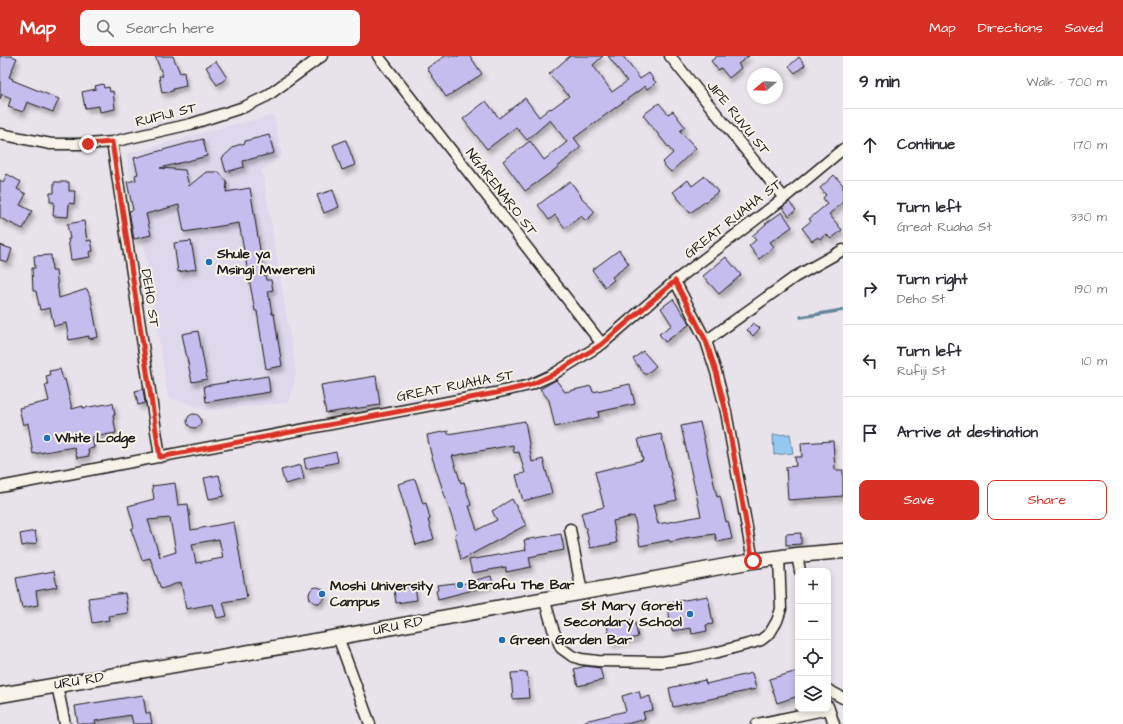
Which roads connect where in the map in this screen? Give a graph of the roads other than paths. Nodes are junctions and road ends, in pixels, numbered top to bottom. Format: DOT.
graph roads {
  1 [pos="322,56"];
  2 [pos="378,56"];
  3 [pos="670,56"];
  4 [pos="0,134"];
  5 [pos="112,142"];
  6 [pos="843,149"];
  7 [pos="784,198"];
  8 [pos="843,250"];
  9 [pos="675,281"];
  10 [pos="706,341"];
  11 [pos="602,344"];
  12 [pos="160,457"];
  13 [pos="0,487"];
  14 [pos="570,528"];
  15 [pos="843,551"];
  16 [pos="797,555"];
  17 [pos="779,557"];
  18 [pos="753,561"];
  19 [pos="799,568"];
  20 [pos="582,592"];
  21 [pos="544,598"];
  22 [pos="338,637"];
  23 [pos="57,685"];
  24 [pos="831,692"];
  25 [pos="0,695"];
  26 [pos="843,698"];
  27 [pos="810,712"];
  28 [pos="830,712"];
  29 [pos="65,724"];
  30 [pos="370,724"];
  31 [pos="757,724"];
  32 [pos="834,724"];
  1 -- 5 [label="street, RUFIJI ST"];
  2 -- 11 [label="street, NGARENARO ST"];
  3 -- 7 [label="street, JIPE RUVU ST"];
  4 -- 5 [label="street, RUFIJI ST"];
  5 -- 12 [label="street, DEHO ST"];
  6 -- 7 [label="street, GREAT RUAHA ST"];
  7 -- 9 [label="street, GREAT RUAHA ST"];
  8 -- 10 [label="street"];
  9 -- 10 [label="street"];
  9 -- 11 [label="street, GREAT RUAHA ST"];
  10 -- 18 [label="street"];
  11 -- 12 [label="street, GREAT RUAHA ST"];
  12 -- 13 [label="street, GREAT RUAHA ST"];
  14 -- 20 [label="street"];
  15 -- 16 [label="street, URU RD"];
  16 -- 17 [label="street, URU RD"];
  16 -- 19 [label="street"];
  17 -- 18 [label="street, URU RD"];
  17 -- 21 [label="street"];
  18 -- 20 [label="street, URU RD"];
  20 -- 21 [label="street, URU RD"];
  21 -- 22 [label="street, URU RD"];
  22 -- 23 [label="street, URU RD"];
  22 -- 30 [label="street"];
  23 -- 25 [label="street, URU RD"];
  23 -- 29 [label="street"];
  24 -- 26 [label="street"];
  27 -- 31 [label="street"];
  28 -- 32 [label="street"];
}
